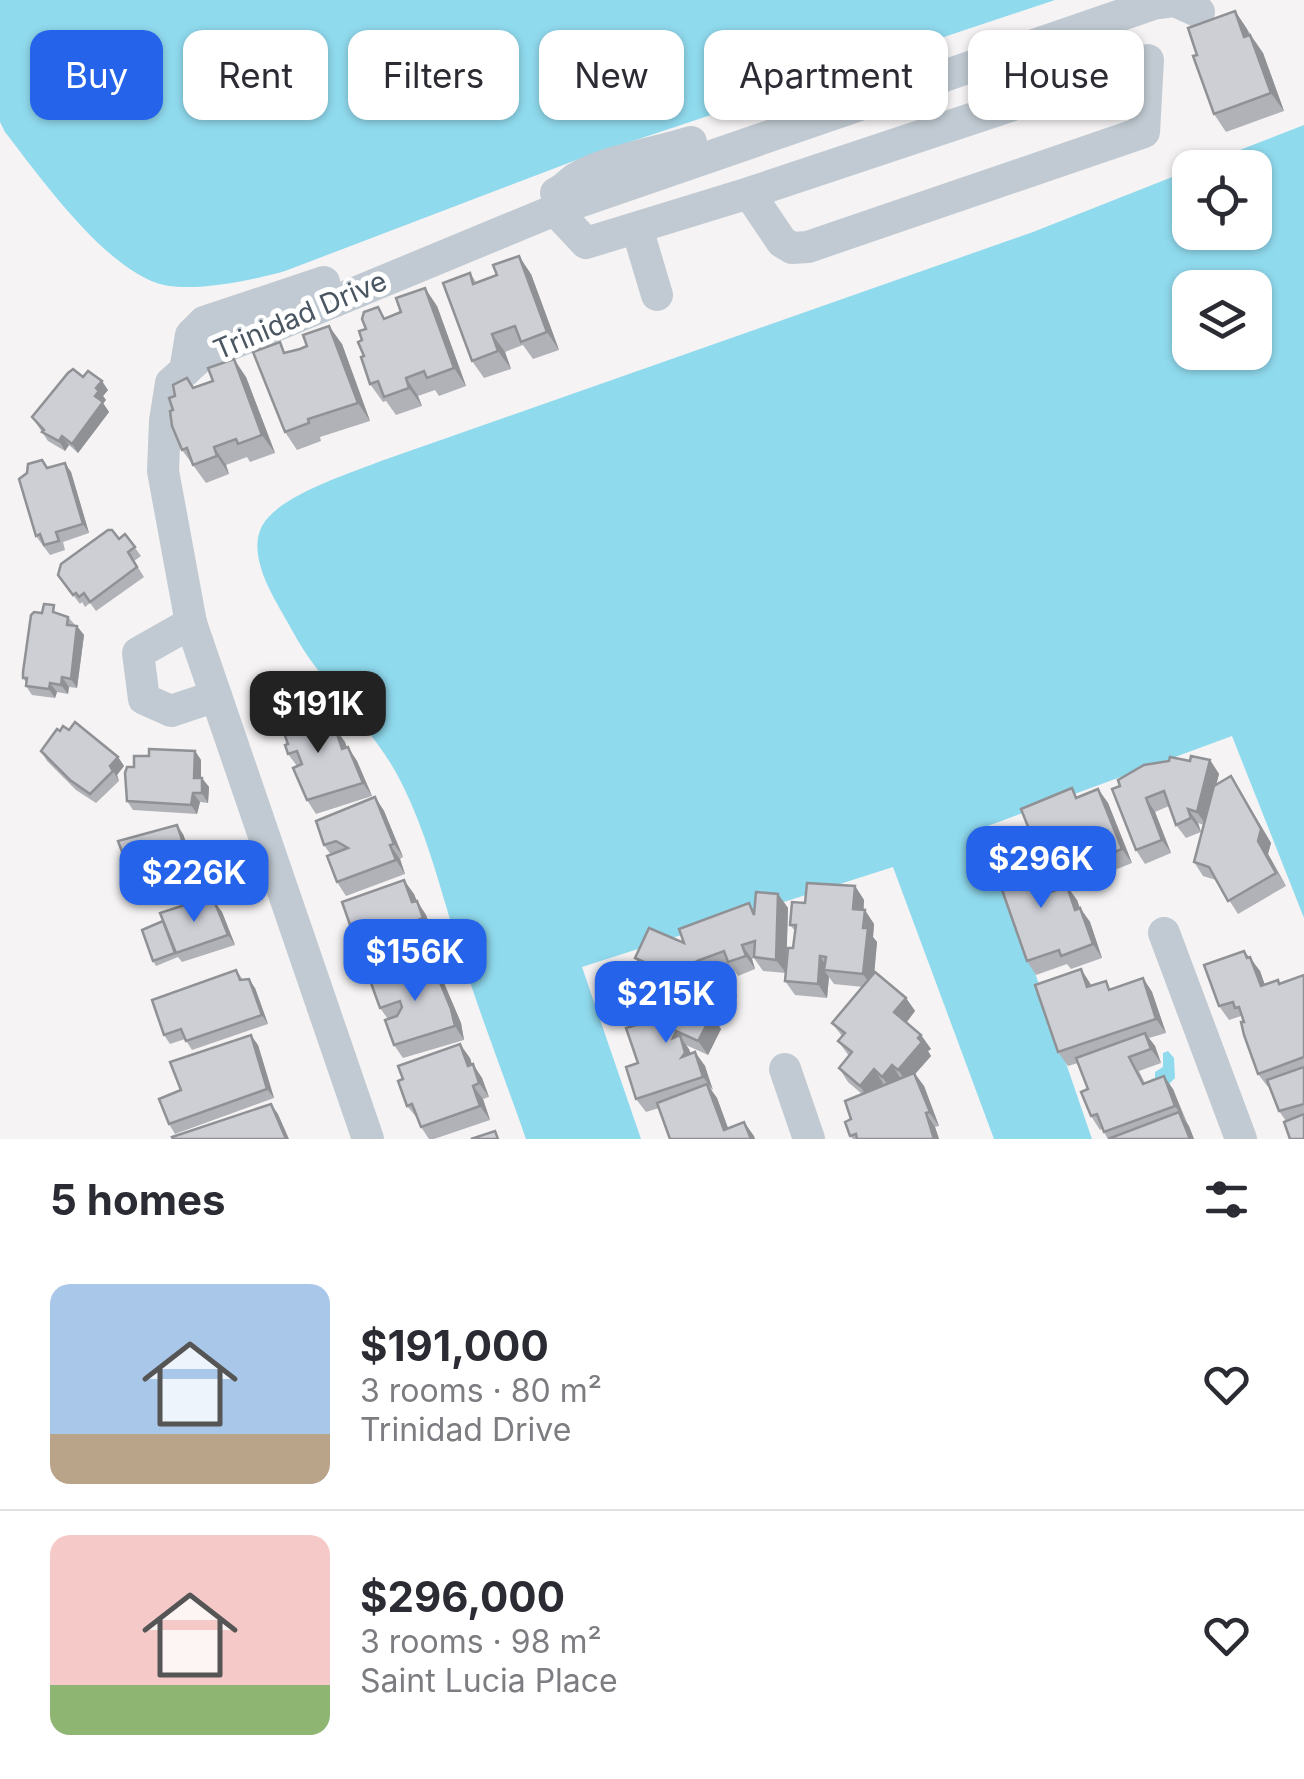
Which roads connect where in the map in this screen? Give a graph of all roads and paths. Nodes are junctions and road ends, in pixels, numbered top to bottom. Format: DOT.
graph roads {
  1 [pos="1118,0"];
  2 [pos="1198,12"];
  3 [pos="749,193"];
  4 [pos="555,210"];
  5 [pos="637,228"];
  6 [pos="657,295"];
  7 [pos="184,370"];
  8 [pos="191,623"];
  9 [pos="216,696"];
  10 [pos="1164,933"];
  11 [pos="784,1068"];
  12 [pos="368,1139"];
  13 [pos="809,1139"];
  14 [pos="1241,1139"];
  1 -- 7 [label="street"];
  2 -- 4 [label="street, Trinidad Drive"];
  3 -- 3 [label="street"];
  3 -- 5 [label="street"];
  4 -- 5 [label="street"];
  4 -- 7 [label="street, Trinidad Drive"];
  5 -- 6 [label="street"];
  7 -- 8 [label="street, Trinidad Drive"];
  8 -- 9 [label="street, Trinidad Drive"];
  8 -- 9 [label="street"];
  9 -- 12 [label="street, Trinidad Drive"];
  10 -- 14 [label="street"];
  11 -- 13 [label="street"];
}
